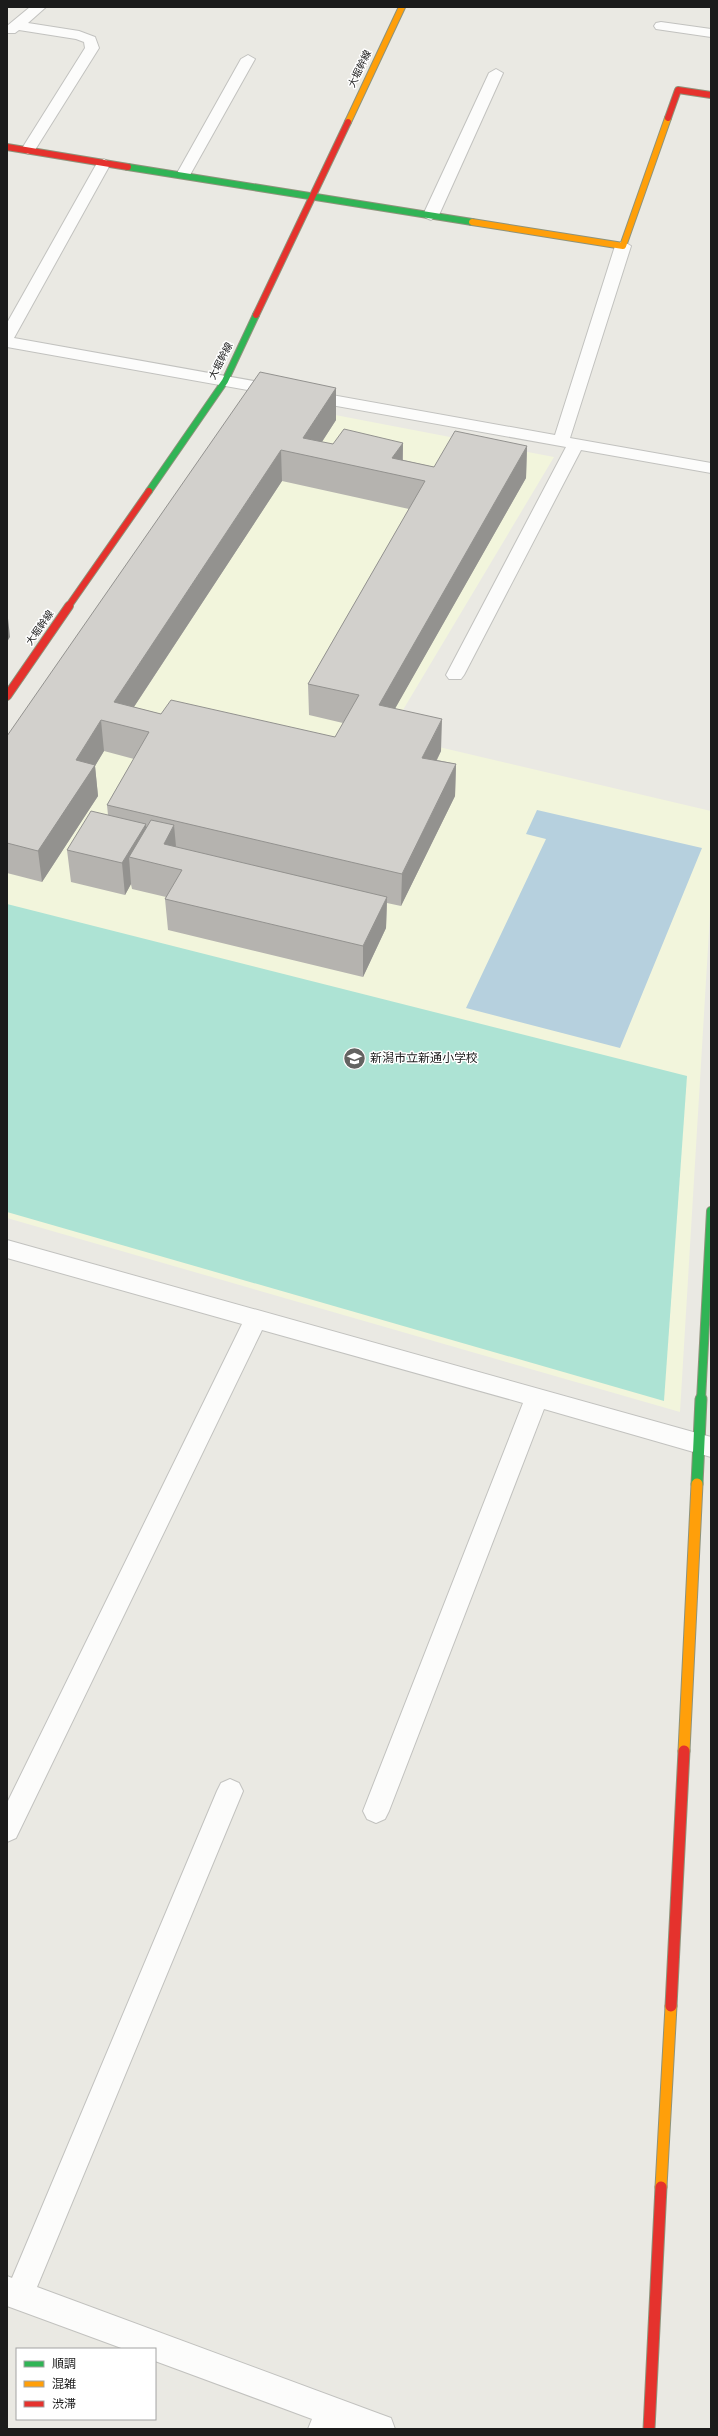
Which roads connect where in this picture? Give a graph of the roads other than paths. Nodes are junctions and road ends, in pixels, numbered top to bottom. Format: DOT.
graph roads {
  1 [pos="40,7"];
  2 [pos="402,7"];
  3 [pos="661,26"];
  4 [pos="12,28"];
  5 [pos="711,33"];
  6 [pos="248,59"];
  7 [pos="496,73"];
  8 [pos="711,95"];
  9 [pos="7,147"];
  10 [pos="28,150"];
  11 [pos="104,163"];
  12 [pos="183,175"];
  13 [pos="311,196"];
  14 [pos="431,215"];
  15 [pos="623,246"];
  16 [pos="7,337"];
  17 [pos="7,342"];
  18 [pos="225,381"];
  19 [pos="569,443"];
  20 [pos="711,468"];
  21 [pos="456,675"];
  22 [pos="7,696"];
  23 [pos="711,1211"];
  24 [pos="7,1249"];
  25 [pos="256,1319"];
  26 [pos="536,1399"];
  27 [pos="705,1446"];
  28 [pos="230,1791"];
  29 [pos="376,1812"];
  30 [pos="7,1830"];
  31 [pos="13,2293"];
  32 [pos="149,2348"];
  33 [pos="156,2351"];
  34 [pos="326,2420"];
  35 [pos="380,2429"];
  36 [pos="649,2429"];
  1 -- 4 [label="street"];
  2 -- 13 [label="street, 大堀幹線"];
  3 -- 5 [label="street"];
  4 -- 10 [label="street"];
  6 -- 12 [label="street"];
  7 -- 14 [label="street"];
  8 -- 15 [label="street"];
  9 -- 10 [label="street"];
  10 -- 11 [label="street"];
  11 -- 12 [label="street"];
  11 -- 16 [label="street"];
  12 -- 13 [label="street"];
  13 -- 14 [label="street"];
  13 -- 18 [label="street, 大堀幹線"];
  14 -- 15 [label="street"];
  15 -- 19 [label="street"];
  17 -- 18 [label="street"];
  18 -- 19 [label="street"];
  18 -- 22 [label="street, 大堀幹線"];
  19 -- 20 [label="street"];
  19 -- 21 [label="street"];
  23 -- 27 [label="street"];
  24 -- 25 [label="street"];
  25 -- 26 [label="street"];
  25 -- 30 [label="street"];
  26 -- 27 [label="street"];
  26 -- 29 [label="street"];
  27 -- 36 [label="street"];
  28 -- 31 [label="street"];
  31 -- 32 [label="street"];
  33 -- 34 [label="street"];
  34 -- 35 [label="street"];
}
